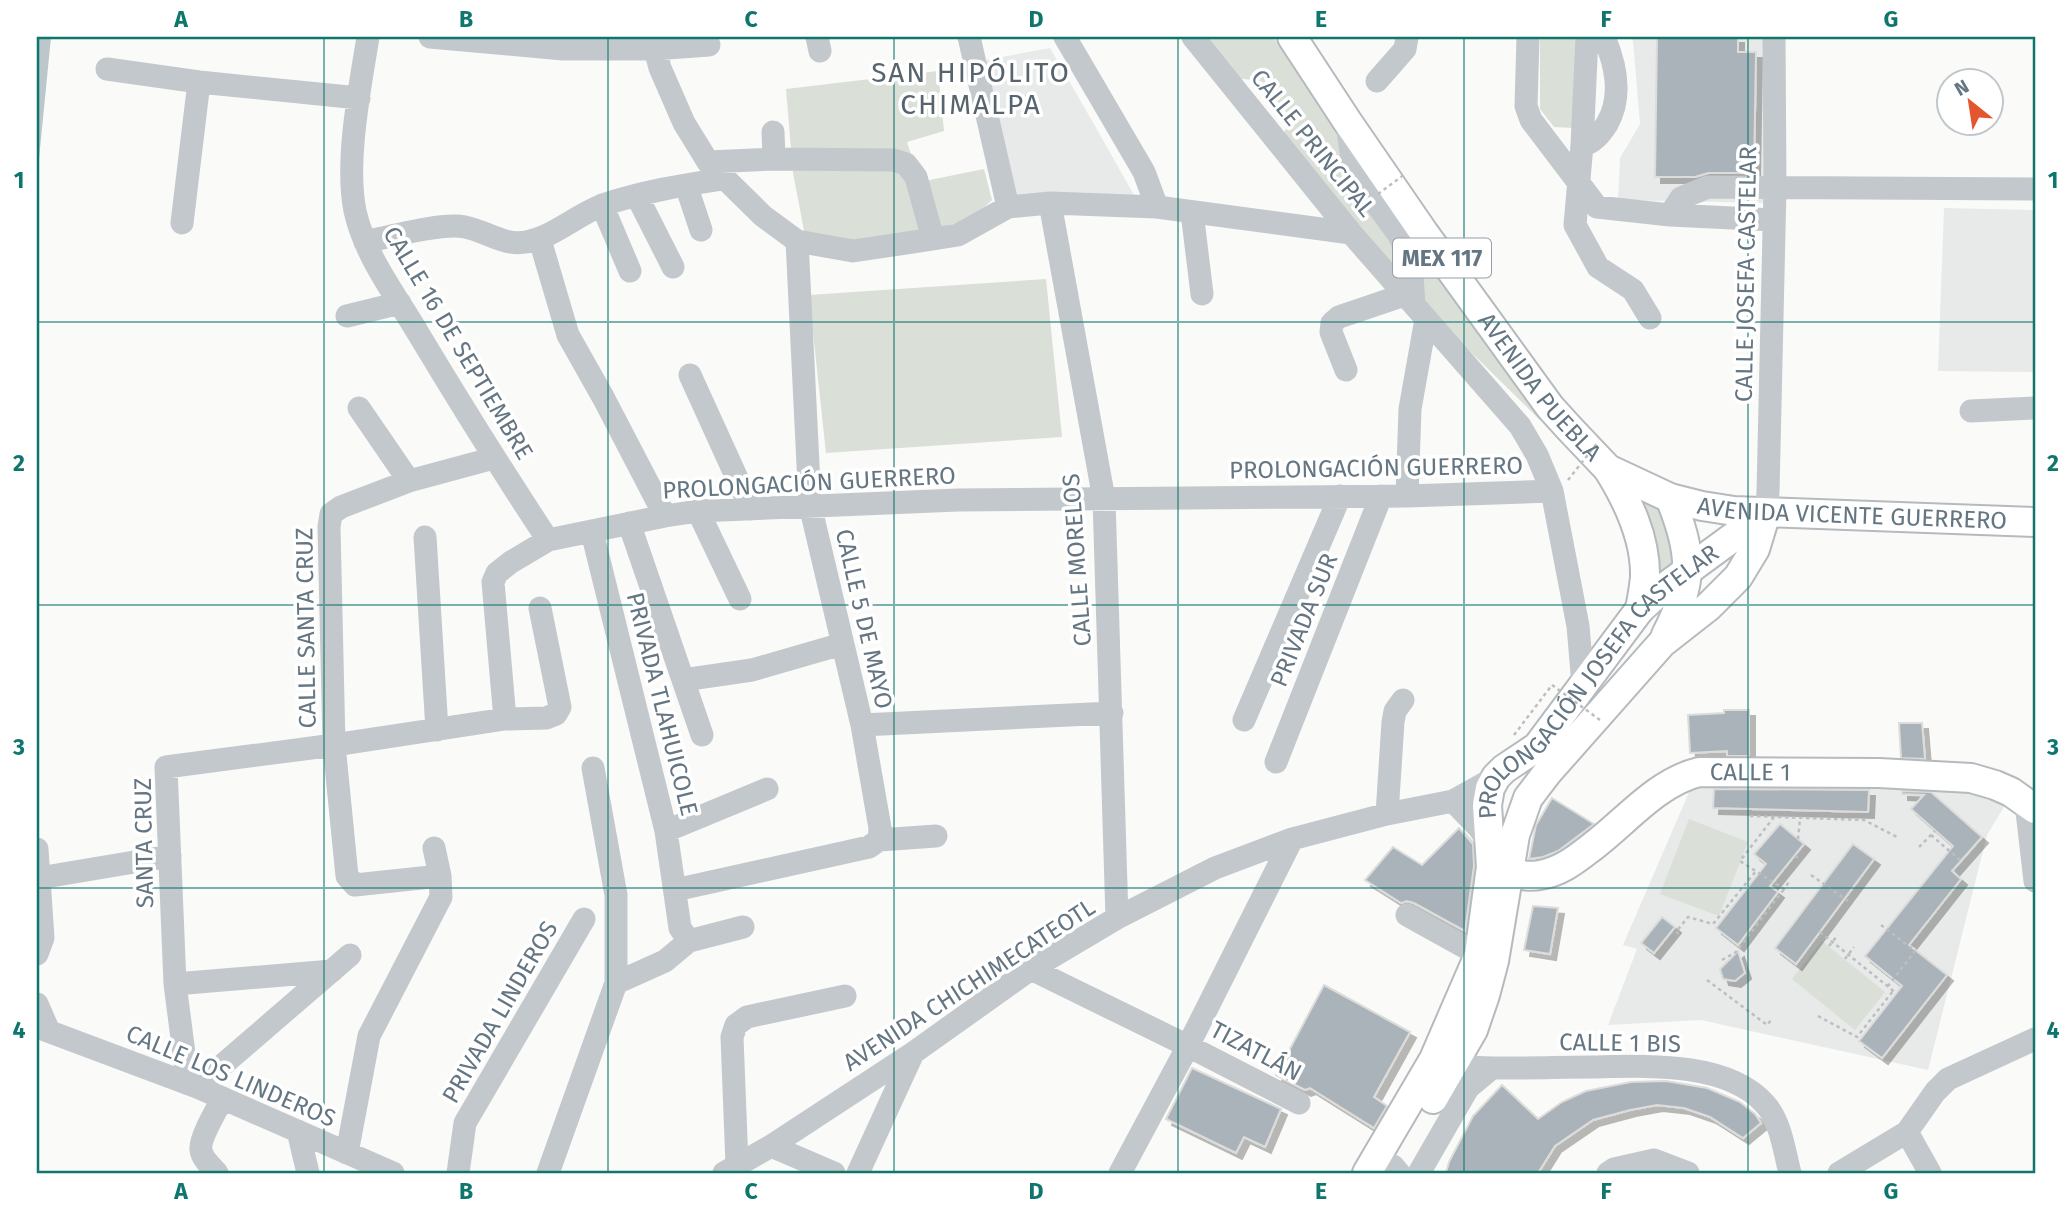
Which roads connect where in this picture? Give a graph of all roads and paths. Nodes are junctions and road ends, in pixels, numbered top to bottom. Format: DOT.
graph roads {
  1 [pos="368,37"];
  2 [pos="430,37"];
  3 [pos="969,37"];
  4 [pos="1065,37"];
  5 [pos="1193,37"];
  6 [pos="1292,37"];
  7 [pos="1407,37"];
  8 [pos="1528,37"];
  9 [pos="1551,37"];
  10 [pos="1559,37"];
  11 [pos="1587,37"];
  12 [pos="1604,37"];
  13 [pos="1774,37"];
  14 [pos="562,43"];
  15 [pos="653,43"];
  16 [pos="709,45"];
  17 [pos="107,69"];
  18 [pos="1377,81"];
  19 [pos="199,82"];
  20 [pos="359,98"];
  21 [pos="1347,121"];
  22 [pos="773,132"];
  23 [pos="1583,145"];
  24 [pos="774,159"];
  25 [pos="715,171"];
  26 [pos="1405,174"];
  27 [pos="1580,183"];
  28 [pos="686,185"];
  29 [pos="1775,187"];
  30 [pos="2035,189"];
  31 [pos="1378,194"];
  32 [pos="637,196"];
  33 [pos="1050,203"];
  34 [pos="602,205"];
  35 [pos="1008,207"];
  36 [pos="1157,207"];
  37 [pos="1192,212"];
  38 [pos="1670,215"];
  39 [pos="1774,220"];
  40 [pos="182,223"];
  41 [pos="701,230"];
  42 [pos="1351,233"];
  43 [pos="933,239"];
  44 [pos="540,240"];
  45 [pos="797,241"];
  46 [pos="365,242"];
  47 [pos="673,267"];
  48 [pos="630,271"];
  49 [pos="1202,294"];
  50 [pos="400,303"];
  51 [pos="1414,306"];
  52 [pos="347,317"];
  53 [pos="1650,317"];
  54 [pos="1346,370"];
  55 [pos="691,375"];
  56 [pos="359,408"];
  57 [pos="2035,408"];
  58 [pos="1971,411"];
  59 [pos="1598,442"];
  60 [pos="494,458"];
  61 [pos="1608,468"];
  62 [pos="409,481"];
  63 [pos="1560,485"];
  64 [pos="1340,496"];
  65 [pos="1381,496"];
  66 [pos="1407,496"];
  67 [pos="1670,498"];
  68 [pos="1104,499"];
  69 [pos="810,505"];
  70 [pos="751,509"];
  71 [pos="698,511"];
  72 [pos="1766,513"];
  73 [pos="665,516"];
  74 [pos="2035,522"];
  75 [pos="629,523"];
  76 [pos="592,531"];
  77 [pos="425,537"];
  78 [pos="548,540"];
  79 [pos="1688,570"];
  80 [pos="740,599"];
  81 [pos="540,608"];
  82 [pos="1640,610"];
  83 [pos="1662,643"];
  84 [pos="842,645"];
  85 [pos="683,680"];
  86 [pos="1583,685"];
  87 [pos="1403,700"];
  88 [pos="1112,713"];
  89 [pos="1534,714"];
  90 [pos="505,719"];
  91 [pos="1600,719"];
  92 [pos="1244,720"];
  93 [pos="862,725"];
  94 [pos="437,730"];
  95 [pos="702,734"];
  96 [pos="334,745"];
  97 [pos="1276,762"];
  98 [pos="593,768"];
  99 [pos="1505,770"];
  100 [pos="1538,783"];
  101 [pos="767,789"];
  102 [pos="1453,801"];
  103 [pos="2031,806"];
  104 [pos="1387,814"];
  105 [pos="1749,816"];
  106 [pos="1775,817"];
  107 [pos="1800,818"];
  108 [pos="666,831"];
  109 [pos="1935,831"];
  110 [pos="1931,835"];
  111 [pos="936,836"];
  112 [pos="1897,837"];
  113 [pos="1293,839"];
  114 [pos="1798,839"];
  115 [pos="879,840"];
  116 [pos="1919,847"];
  117 [pos="435,848"];
  118 [pos="37,849"];
  119 [pos="170,856"];
  120 [pos="1795,856"];
  121 [pos="1800,859"];
  122 [pos="1961,861"];
  123 [pos="1497,862"];
  124 [pos="1756,871"];
  125 [pos="1811,875"];
  126 [pos="440,876"];
  127 [pos="39,878"];
  128 [pos="2035,881"];
  129 [pos="1789,882"];
  130 [pos="675,890"];
  131 [pos="1784,890"];
  132 [pos="1847,901"];
  133 [pos="1407,915"];
  134 [pos="1117,918"];
  135 [pos="584,919"];
  136 [pos="1881,925"];
  137 [pos="743,927"];
  138 [pos="1820,932"];
  139 [pos="1679,934"];
  140 [pos="1838,935"];
  141 [pos="689,941"];
  142 [pos="1832,942"];
  143 [pos="1829,946"];
  144 [pos="1854,947"];
  145 [pos="37,954"];
  146 [pos="350,955"];
  147 [pos="1479,955"];
  148 [pos="1848,955"];
  149 [pos="1845,959"];
  150 [pos="1722,960"];
  151 [pos="1031,969"];
  152 [pos="332,971"];
  153 [pos="1707,980"];
  154 [pos="175,984"];
  155 [pos="616,984"];
  156 [pos="1888,986"];
  157 [pos="845,996"];
  158 [pos="37,1004"];
  159 [pos="1818,1016"];
  160 [pos="1772,1019"];
  161 [pos="42,1028"];
  162 [pos="2035,1039"];
  163 [pos="1188,1046"];
  164 [pos="913,1053"];
  165 [pos="1451,1071"];
  166 [pos="192,1085"];
  167 [pos="223,1098"];
  168 [pos="1298,1103"];
  169 [pos="298,1131"];
  170 [pos="1907,1132"];
  171 [pos="771,1146"];
  172 [pos="347,1153"];
  173 [pos="730,1169"];
  174 [pos="1393,1172"];
  175 [pos="218,1173"];
  176 [pos="308,1173"];
  177 [pos="393,1173"];
  178 [pos="458,1173"];
  179 [pos="548,1173"];
  180 [pos="834,1173"];
  181 [pos="858,1173"];
  182 [pos="1120,1173"];
  183 [pos="1608,1173"];
  184 [pos="1688,1173"];
  185 [pos="1790,1173"];
  186 [pos="1839,1173"];
  187 [pos="1930,1173"];
  1 -- 20 [label="street, CALLE 16 DE SEPTIEMBRE"];
  2 -- 14 [label="street"];
  3 -- 35 [label="street"];
  4 -- 36 [label="street"];
  5 -- 42 [label="street, CALLE PRINCIPAL"];
  6 -- 21 [label="main road, AVENIDA PUEBLA / MEX 117"];
  7 -- 18 [label="street"];
  8 -- 27 [label="street"];
  9 -- 10 [label="path"];
  11 -- 23 [label="street"];
  12 -- 23 [label="street"];
  13 -- 29 [label="street, CALLE JOSEFA CASTELAR"];
  14 -- 15 [label="street"];
  15 -- 16 [label="street"];
  15 -- 25 [label="street"];
  17 -- 19 [label="street"];
  19 -- 20 [label="street"];
  19 -- 40 [label="street"];
  20 -- 46 [label="street, CALLE 16 DE SEPTIEMBRE"];
  21 -- 51 [label="street"];
  21 -- 61 [label="main road, AVENIDA PUEBLA / MEX 117"];
  22 -- 24 [label="street"];
  23 -- 27 [label="street"];
  24 -- 25 [label="street"];
  24 -- 43 [label="street"];
  25 -- 28 [label="street"];
  25 -- 45 [label="street"];
  26 -- 31 [label="path, bridge"];
  27 -- 38 [label="street"];
  27 -- 53 [label="street"];
  28 -- 32 [label="street"];
  28 -- 41 [label="street"];
  29 -- 30 [label="street"];
  29 -- 38 [label="street"];
  29 -- 39 [label="street, CALLE JOSEFA CASTELAR"];
  32 -- 34 [label="street"];
  32 -- 47 [label="street"];
  33 -- 35 [label="street"];
  33 -- 36 [label="street"];
  33 -- 68 [label="street, CALLE MORELOS"];
  34 -- 44 [label="street"];
  34 -- 48 [label="street"];
  35 -- 43 [label="street"];
  36 -- 37 [label="street"];
  37 -- 42 [label="street"];
  37 -- 49 [label="street"];
  38 -- 39 [label="street"];
  39 -- 72 [label="street, CALLE JOSEFA CASTELAR"];
  42 -- 51 [label="street, CALLE PRINCIPAL"];
  43 -- 45 [label="street"];
  44 -- 46 [label="street"];
  44 -- 73 [label="street"];
  45 -- 69 [label="street, CALLE 5 DE MAYO"];
  46 -- 50 [label="street, CALLE 16 DE SEPTIEMBRE"];
  50 -- 52 [label="street"];
  50 -- 60 [label="street, CALLE 16 DE SEPTIEMBRE"];
  51 -- 54 [label="street"];
  51 -- 63 [label="street, CALLE PRINCIPAL"];
  51 -- 66 [label="street"];
  55 -- 70 [label="street"];
  56 -- 62 [label="street"];
  57 -- 58 [label="street"];
  59 -- 63 [label="path, bridge"];
  60 -- 62 [label="street, CALLE SANTA CRUZ"];
  60 -- 78 [label="street, CALLE 16 DE SEPTIEMBRE"];
  61 -- 67 [label="main road, AVENIDA PUEBLA / MEX 117"];
  61 -- 82 [label="main road"];
  62 -- 96 [label="street, CALLE SANTA CRUZ"];
  63 -- 66 [label="street, PROLONGACIÓN GUERRERO"];
  63 -- 86 [label="street, CALLE PRINCIPAL"];
  64 -- 65 [label="street, PROLONGACIÓN GUERRERO"];
  64 -- 68 [label="street, PROLONGACIÓN GUERRERO"];
  64 -- 92 [label="street"];
  65 -- 66 [label="street, PROLONGACIÓN GUERRERO"];
  65 -- 97 [label="street, PRIVADA SUR"];
  67 -- 72 [label="main road, AVENIDA VICENTE GUERRERO / MEX 117"];
  67 -- 79 [label="main road"];
  68 -- 69 [label="street, PROLONGACIÓN GUERRERO"];
  68 -- 88 [label="street, CALLE MORELOS"];
  69 -- 70 [label="street, PROLONGACIÓN GUERRERO"];
  69 -- 84 [label="street, CALLE 5 DE MAYO"];
  70 -- 71 [label="street, PROLONGACIÓN GUERRERO"];
  71 -- 73 [label="street, PROLONGACIÓN GUERRERO"];
  71 -- 80 [label="street"];
  72 -- 74 [label="main road, AVENIDA VICENTE GUERRERO / MEX 117"];
  72 -- 79 [label="main road, PROLONGACIÓN JOSEFA CASTELAR"];
  72 -- 83 [label="main road, PROLONGACIÓN JOSEFA CASTELAR"];
  73 -- 75 [label="street, PROLONGACIÓN GUERRERO"];
  75 -- 76 [label="street, PROLONGACIÓN GUERRERO"];
  75 -- 85 [label="street"];
  76 -- 78 [label="street, PROLONGACIÓN GUERRERO"];
  76 -- 108 [label="street, PRIVADA TLAHUICOLE"];
  77 -- 94 [label="street"];
  78 -- 90 [label="street, PROLONGACIÓN GUERRERO"];
  79 -- 82 [label="main road, PROLONGACIÓN JOSEFA CASTELAR"];
  79 -- 83 [label="main road"];
  81 -- 90 [label="street"];
  82 -- 86 [label="main road, PROLONGACIÓN JOSEFA CASTELAR"];
  83 -- 100 [label="main road, PROLONGACIÓN JOSEFA CASTELAR"];
  84 -- 85 [label="street"];
  84 -- 93 [label="street, CALLE 5 DE MAYO"];
  85 -- 95 [label="street"];
  86 -- 99 [label="main road, PROLONGACIÓN JOSEFA CASTELAR"];
  87 -- 104 [label="street"];
  88 -- 93 [label="street"];
  88 -- 134 [label="street, CALLE MORELOS"];
  89 -- 91 [label="path, bridge"];
  90 -- 94 [label="street"];
  93 -- 115 [label="street, CALLE 5 DE MAYO"];
  94 -- 96 [label="street"];
  96 -- 119 [label="street, SANTA CRUZ"];
  96 -- 126 [label="street"];
  98 -- 155 [label="street"];
  99 -- 100 [label="main road"];
  99 -- 102 [label="street, AVENIDA CHICHIMECATEOTL"];
  99 -- 123 [label="main road, PROLONGACIÓN JOSEFA CASTELAR"];
  100 -- 123 [label="main road, PROLONGACIÓN JOSEFA CASTELAR"];
  101 -- 108 [label="street"];
  102 -- 104 [label="street, AVENIDA CHICHIMECATEOTL"];
  102 -- 123 [label="street"];
  103 -- 123 [label="main road, CALLE 1"];
  103 -- 128 [label="street"];
  104 -- 113 [label="street, AVENIDA CHICHIMECATEOTL"];
  105 -- 106 [label="path"];
  106 -- 107 [label="path"];
  106 -- 124 [label="path"];
  107 -- 112 [label="path"];
  107 -- 114 [label="path"];
  108 -- 130 [label="street, PRIVADA TLAHUICOLE"];
  109 -- 110 [label="path"];
  110 -- 116 [label="path"];
  110 -- 122 [label="path"];
  111 -- 115 [label="street"];
  113 -- 134 [label="street, AVENIDA CHICHIMECATEOTL"];
  113 -- 163 [label="street"];
  115 -- 130 [label="street"];
  117 -- 126 [label="street"];
  118 -- 127 [label="street"];
  119 -- 127 [label="street"];
  119 -- 154 [label="street, SANTA CRUZ"];
  120 -- 121 [label="path"];
  123 -- 147 [label="main road, PROLONGACIÓN JOSEFA CASTELAR"];
  123 -- 165 [label="main road, PROLONGACIÓN JOSEFA CASTELAR"];
  124 -- 131 [label="path"];
  124 -- 139 [label="path"];
  125 -- 132 [label="path"];
  126 -- 172 [label="street"];
  127 -- 145 [label="street"];
  129 -- 131 [label="path"];
  130 -- 141 [label="street, PRIVADA TLAHUICOLE"];
  131 -- 150 [label="path"];
  133 -- 147 [label="street"];
  134 -- 151 [label="street, AVENIDA CHICHIMECATEOTL"];
  135 -- 178 [label="street, PRIVADA LINDEROS"];
  136 -- 156 [label="path"];
  137 -- 141 [label="street"];
  138 -- 142 [label="path"];
  140 -- 142 [label="path"];
  141 -- 155 [label="street"];
  142 -- 143 [label="path"];
  142 -- 148 [label="path"];
  144 -- 148 [label="path"];
  146 -- 152 [label="street"];
  147 -- 165 [label="main road, PROLONGACIÓN JOSEFA CASTELAR"];
  148 -- 149 [label="path"];
  148 -- 156 [label="path"];
  151 -- 163 [label="street, TIZATLÁN"];
  151 -- 164 [label="street, AVENIDA CHICHIMECATEOTL"];
  152 -- 154 [label="street"];
  152 -- 166 [label="street"];
  153 -- 160 [label="path"];
  154 -- 166 [label="street, SANTA CRUZ"];
  155 -- 179 [label="street"];
  156 -- 159 [label="path"];
  157 -- 173 [label="street"];
  158 -- 161 [label="street"];
  161 -- 166 [label="street, CALLE LOS LINDEROS"];
  162 -- 170 [label="street"];
  163 -- 168 [label="street, TIZATLÁN"];
  163 -- 182 [label="street"];
  164 -- 171 [label="street, AVENIDA CHICHIMECATEOTL"];
  164 -- 181 [label="street"];
  165 -- 174 [label="main road, PROLONGACIÓN JOSEFA CASTELAR"];
  165 -- 185 [label="street, CALLE 1 BIS"];
  166 -- 167 [label="street, CALLE LOS LINDEROS"];
  167 -- 169 [label="street, CALLE LOS LINDEROS"];
  167 -- 175 [label="street"];
  169 -- 172 [label="street, CALLE LOS LINDEROS"];
  169 -- 176 [label="street"];
  170 -- 186 [label="street"];
  170 -- 187 [label="street"];
  171 -- 173 [label="street, AVENIDA CHICHIMECATEOTL"];
  171 -- 180 [label="street"];
  172 -- 177 [label="street, CALLE LOS LINDEROS"];
  183 -- 184 [label="street"];
}
